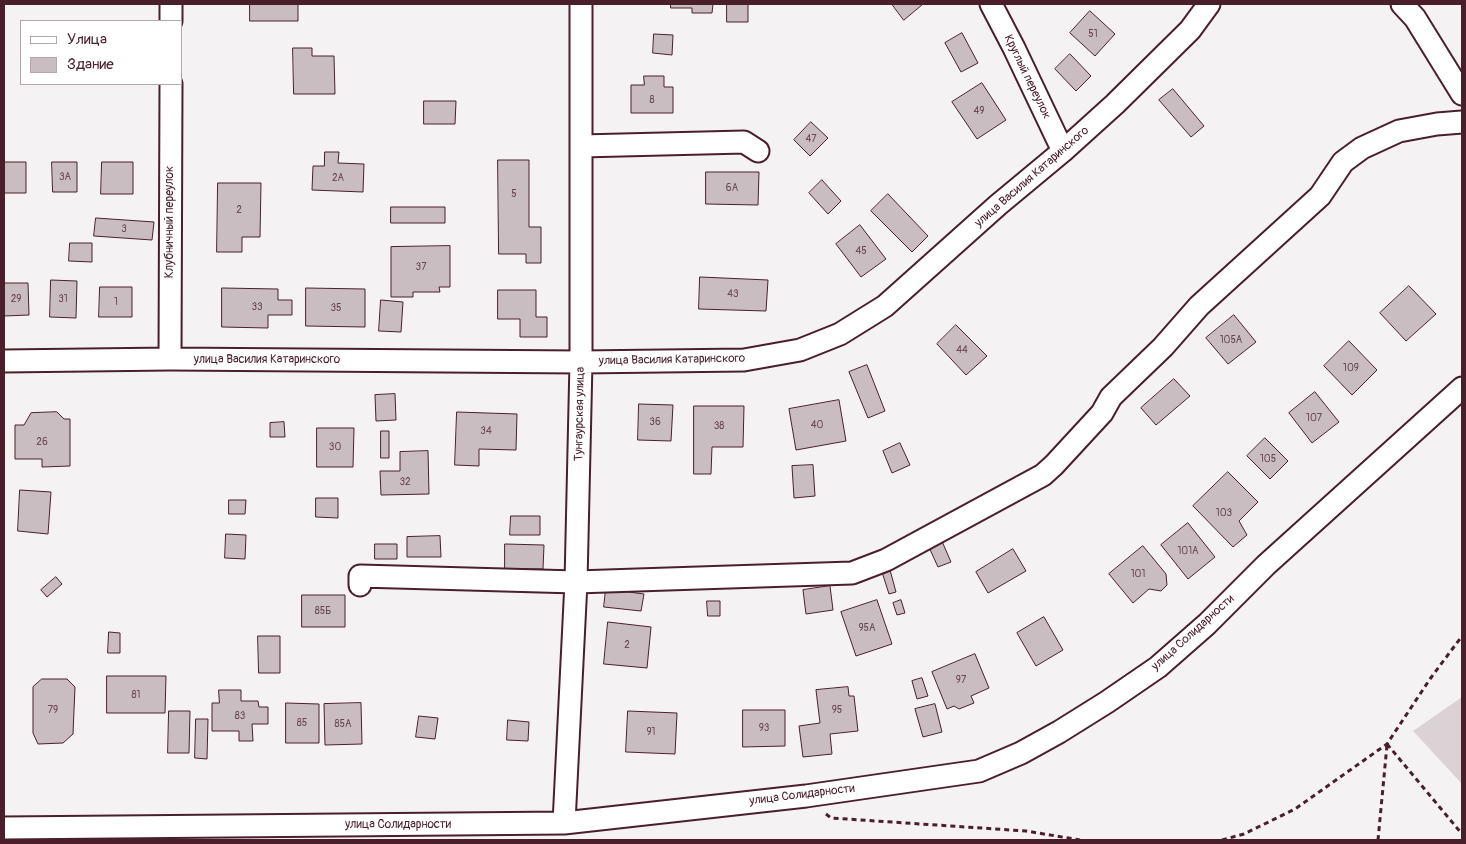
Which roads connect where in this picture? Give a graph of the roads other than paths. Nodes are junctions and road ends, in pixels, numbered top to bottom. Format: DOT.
graph roads {
  1 [pos="171,4"];
  2 [pos="582,4"];
  3 [pos="991,4"];
  4 [pos="1209,4"];
  5 [pos="1402,4"];
  6 [pos="171,20"];
  7 [pos="171,85"];
  8 [pos="1462,94"];
  9 [pos="1462,122"];
  10 [pos="581,146"];
  11 [pos="758,151"];
  12 [pos="1063,151"];
  13 [pos="170,359"];
  14 [pos="4,361"];
  15 [pos="581,362"];
  16 [pos="1462,388"];
  17 [pos="576,582"];
  18 [pos="360,585"];
  19 [pos="564,824"];
  20 [pos="4,828"];
  1 -- 6 [label="street"];
  2 -- 10 [label="street, Тунгаурская улица"];
  3 -- 12 [label="street, Круглый переулок"];
  4 -- 12 [label="street, улица Василия Катаринского"];
  5 -- 8 [label="street"];
  7 -- 13 [label="street, Клубничный переулок"];
  9 -- 17 [label="street"];
  10 -- 11 [label="street"];
  10 -- 15 [label="street, Тунгаурская улица"];
  12 -- 15 [label="street, улица Василия Катаринского"];
  13 -- 14 [label="street, улица Василия Катаринского"];
  13 -- 15 [label="street, улица Василия Катаринского"];
  15 -- 17 [label="street, Тунгаурская улица"];
  16 -- 19 [label="street, улица Солидарности"];
  17 -- 18 [label="street"];
  17 -- 19 [label="street, Тунгаурская улица"];
  19 -- 20 [label="street, улица Солидарности"];
}
